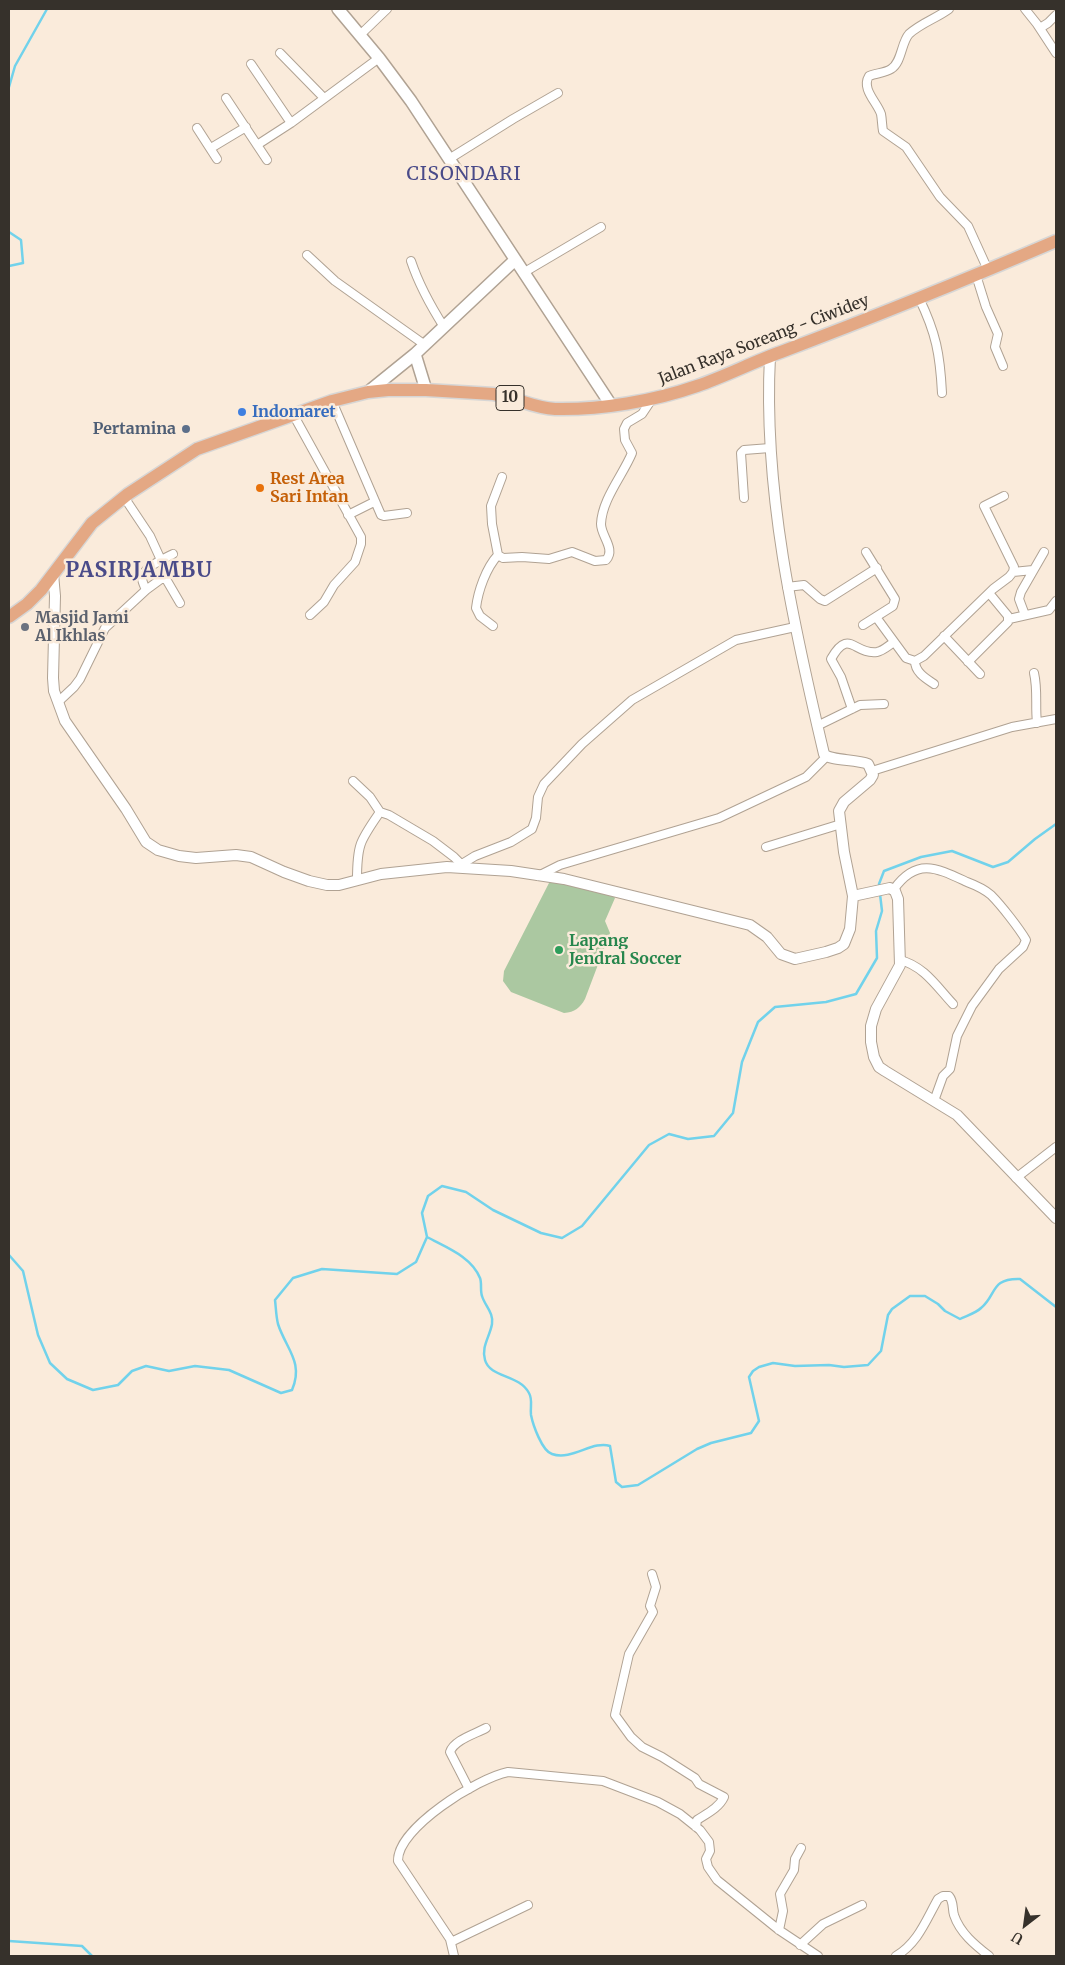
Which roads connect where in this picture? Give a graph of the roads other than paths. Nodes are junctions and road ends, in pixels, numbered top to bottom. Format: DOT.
graph roads {
  1 [pos="338,9"];
  2 [pos="387,9"];
  3 [pos="950,9"];
  4 [pos="1025,9"];
  5 [pos="1056,15"];
  6 [pos="1040,28"];
  7 [pos="361,34"];
  8 [pos="280,53"];
  9 [pos="1056,54"];
  10 [pos="379,58"];
  11 [pos="252,64"];
  12 [pos="558,93"];
  13 [pos="226,98"];
  14 [pos="324,98"];
  15 [pos="291,123"];
  16 [pos="246,127"];
  17 [pos="197,128"];
  18 [pos="257,145"];
  19 [pos="210,148"];
  20 [pos="217,159"];
  21 [pos="449,159"];
  22 [pos="267,160"];
  23 [pos="601,227"];
  24 [pos="1056,241"];
  25 [pos="307,256"];
  26 [pos="515,260"];
  27 [pos="412,261"];
  28 [pos="988,270"];
  29 [pos="524,273"];
  30 [pos="976,275"];
  31 [pos="919,298"];
  32 [pos="444,327"];
  33 [pos="425,345"];
  34 [pos="415,354"];
  35 [pos="770,356"];
  36 [pos="1003,366"];
  37 [pos="426,390"];
  38 [pos="368,392"];
  39 [pos="942,393"];
  40 [pos="652,399"];
  41 [pos="332,401"];
  42 [pos="611,405"];
  43 [pos="293,414"];
  44 [pos="770,448"];
  45 [pos="502,477"];
  46 [pos="1004,496"];
  47 [pos="124,497"];
  48 [pos="744,498"];
  49 [pos="374,502"];
  50 [pos="408,513"];
  51 [pos="348,515"];
  52 [pos="866,552"];
  53 [pos="1044,552"];
  54 [pos="173,554"];
  55 [pos="498,556"];
  56 [pos="161,560"];
  57 [pos="877,568"];
  58 [pos="1033,570"];
  59 [pos="1013,572"];
  60 [pos="53,574"];
  61 [pos="787,587"];
  62 [pos="146,590"];
  63 [pos="989,593"];
  64 [pos="1056,601"];
  65 [pos="180,603"];
  66 [pos="310,615"];
  67 [pos="1025,615"];
  68 [pos="9,617"];
  69 [pos="876,617"];
  70 [pos="1008,619"];
  71 [pos="864,625"];
  72 [pos="493,626"];
  73 [pos="795,627"];
  74 [pos="944,636"];
  75 [pos="894,642"];
  76 [pos="915,661"];
  77 [pos="968,662"];
  78 [pos="980,674"];
  79 [pos="1034,674"];
  80 [pos="934,684"];
  81 [pos="58,702"];
  82 [pos="884,704"];
  83 [pos="852,709"];
  84 [pos="1056,719"];
  85 [pos="1037,723"];
  86 [pos="817,726"];
  87 [pos="826,757"];
  88 [pos="872,771"];
  89 [pos="353,781"];
  90 [pos="380,812"];
  91 [pos="841,824"];
  92 [pos="766,847"];
  93 [pos="463,866"];
  94 [pos="538,876"];
  95 [pos="357,880"];
  96 [pos="890,890"];
  97 [pos="852,896"];
  98 [pos="900,960"];
  99 [pos="953,1004"];
  100 [pos="934,1101"];
  101 [pos="1056,1147"];
  102 [pos="1016,1178"];
  103 [pos="1056,1218"];
  104 [pos="652,1574"];
  105 [pos="486,1728"];
  106 [pos="469,1789"];
  107 [pos="696,1826"];
  108 [pos="801,1848"];
  109 [pos="528,1905"];
  110 [pos="862,1905"];
  111 [pos="779,1930"];
  112 [pos="451,1942"];
  113 [pos="800,1945"];
  114 [pos="454,1956"];
  115 [pos="818,1956"];
  116 [pos="896,1956"];
  117 [pos="989,1956"];
  1 -- 7 [label="main road"];
  2 -- 7 [label="street"];
  3 -- 28 [label="street"];
  4 -- 6 [label="street"];
  5 -- 6 [label="street"];
  6 -- 9 [label="street"];
  7 -- 10 [label="main road"];
  8 -- 14 [label="street"];
  10 -- 14 [label="street"];
  10 -- 21 [label="main road"];
  11 -- 15 [label="street"];
  12 -- 21 [label="street"];
  13 -- 16 [label="street"];
  14 -- 15 [label="street"];
  15 -- 18 [label="street"];
  16 -- 18 [label="street"];
  16 -- 19 [label="street"];
  17 -- 19 [label="street"];
  18 -- 22 [label="street"];
  19 -- 20 [label="street"];
  21 -- 26 [label="main road"];
  23 -- 29 [label="street"];
  24 -- 28 [label="highway, Jalan Raya Soreang - Ciwidey / 10"];
  25 -- 33 [label="street"];
  26 -- 29 [label="main road"];
  26 -- 32 [label="main road"];
  27 -- 32 [label="street"];
  28 -- 30 [label="highway, Jalan Raya Soreang - Ciwidey / 10"];
  29 -- 42 [label="main road"];
  30 -- 31 [label="highway, Jalan Raya Soreang - Ciwidey / 10"];
  30 -- 36 [label="street"];
  31 -- 35 [label="highway, Jalan Raya Soreang - Ciwidey / 10"];
  31 -- 39 [label="street"];
  32 -- 33 [label="main road"];
  33 -- 34 [label="main road"];
  34 -- 37 [label="main road"];
  34 -- 38 [label="main road"];
  35 -- 40 [label="highway, Jalan Raya Soreang - Ciwidey / 10"];
  35 -- 44 [label="street"];
  37 -- 38 [label="highway, Jalan Raya Soreang - Ciwidey / 10"];
  37 -- 42 [label="highway, Jalan Raya Soreang - Ciwidey / 10"];
  38 -- 41 [label="highway, Jalan Raya Soreang - Ciwidey / 10"];
  40 -- 42 [label="highway, Jalan Raya Soreang - Ciwidey / 10"];
  40 -- 55 [label="street"];
  41 -- 43 [label="highway, Jalan Raya Soreang - Ciwidey / 10"];
  41 -- 49 [label="street"];
  43 -- 47 [label="highway, Jalan Raya Soreang - Ciwidey / 10"];
  43 -- 51 [label="street"];
  44 -- 48 [label="street"];
  44 -- 61 [label="street"];
  45 -- 55 [label="street"];
  46 -- 59 [label="street"];
  47 -- 56 [label="street"];
  47 -- 60 [label="highway, Jalan Raya Soreang - Ciwidey / 10"];
  49 -- 50 [label="street"];
  49 -- 51 [label="street"];
  51 -- 66 [label="street"];
  52 -- 57 [label="street"];
  53 -- 58 [label="street"];
  54 -- 56 [label="street"];
  55 -- 72 [label="street"];
  56 -- 62 [label="street"];
  57 -- 61 [label="street"];
  57 -- 69 [label="street"];
  58 -- 59 [label="street"];
  58 -- 67 [label="street"];
  59 -- 63 [label="street"];
  60 -- 68 [label="highway, Jalan Raya Soreang - Ciwidey / 10"];
  60 -- 81 [label="street"];
  61 -- 73 [label="street"];
  62 -- 65 [label="street"];
  62 -- 81 [label="street"];
  63 -- 70 [label="street"];
  63 -- 74 [label="street"];
  64 -- 67 [label="street"];
  67 -- 70 [label="street"];
  69 -- 71 [label="street"];
  69 -- 75 [label="street"];
  70 -- 77 [label="street"];
  73 -- 86 [label="street"];
  73 -- 93 [label="street"];
  74 -- 76 [label="street"];
  74 -- 77 [label="street"];
  75 -- 76 [label="street"];
  75 -- 83 [label="street"];
  76 -- 80 [label="street"];
  77 -- 78 [label="street"];
  79 -- 85 [label="street"];
  81 -- 95 [label="street"];
  82 -- 83 [label="street"];
  83 -- 86 [label="street"];
  84 -- 85 [label="street"];
  85 -- 88 [label="street"];
  86 -- 87 [label="street"];
  87 -- 88 [label="street"];
  87 -- 94 [label="street"];
  88 -- 91 [label="street"];
  89 -- 90 [label="street"];
  90 -- 93 [label="street"];
  90 -- 95 [label="street"];
  91 -- 92 [label="street"];
  91 -- 97 [label="street"];
  93 -- 94 [label="street"];
  93 -- 95 [label="street"];
  94 -- 97 [label="street"];
  96 -- 97 [label="street"];
  96 -- 98 [label="street"];
  96 -- 100 [label="street"];
  98 -- 99 [label="street"];
  98 -- 100 [label="street"];
  100 -- 102 [label="street"];
  101 -- 102 [label="street"];
  102 -- 103 [label="street"];
  104 -- 107 [label="street"];
  105 -- 106 [label="street"];
  106 -- 107 [label="street"];
  106 -- 112 [label="street"];
  107 -- 111 [label="street"];
  108 -- 111 [label="street"];
  109 -- 112 [label="street"];
  110 -- 113 [label="street"];
  111 -- 113 [label="street"];
  112 -- 114 [label="street"];
  113 -- 115 [label="street"];
  116 -- 117 [label="street"];
}
